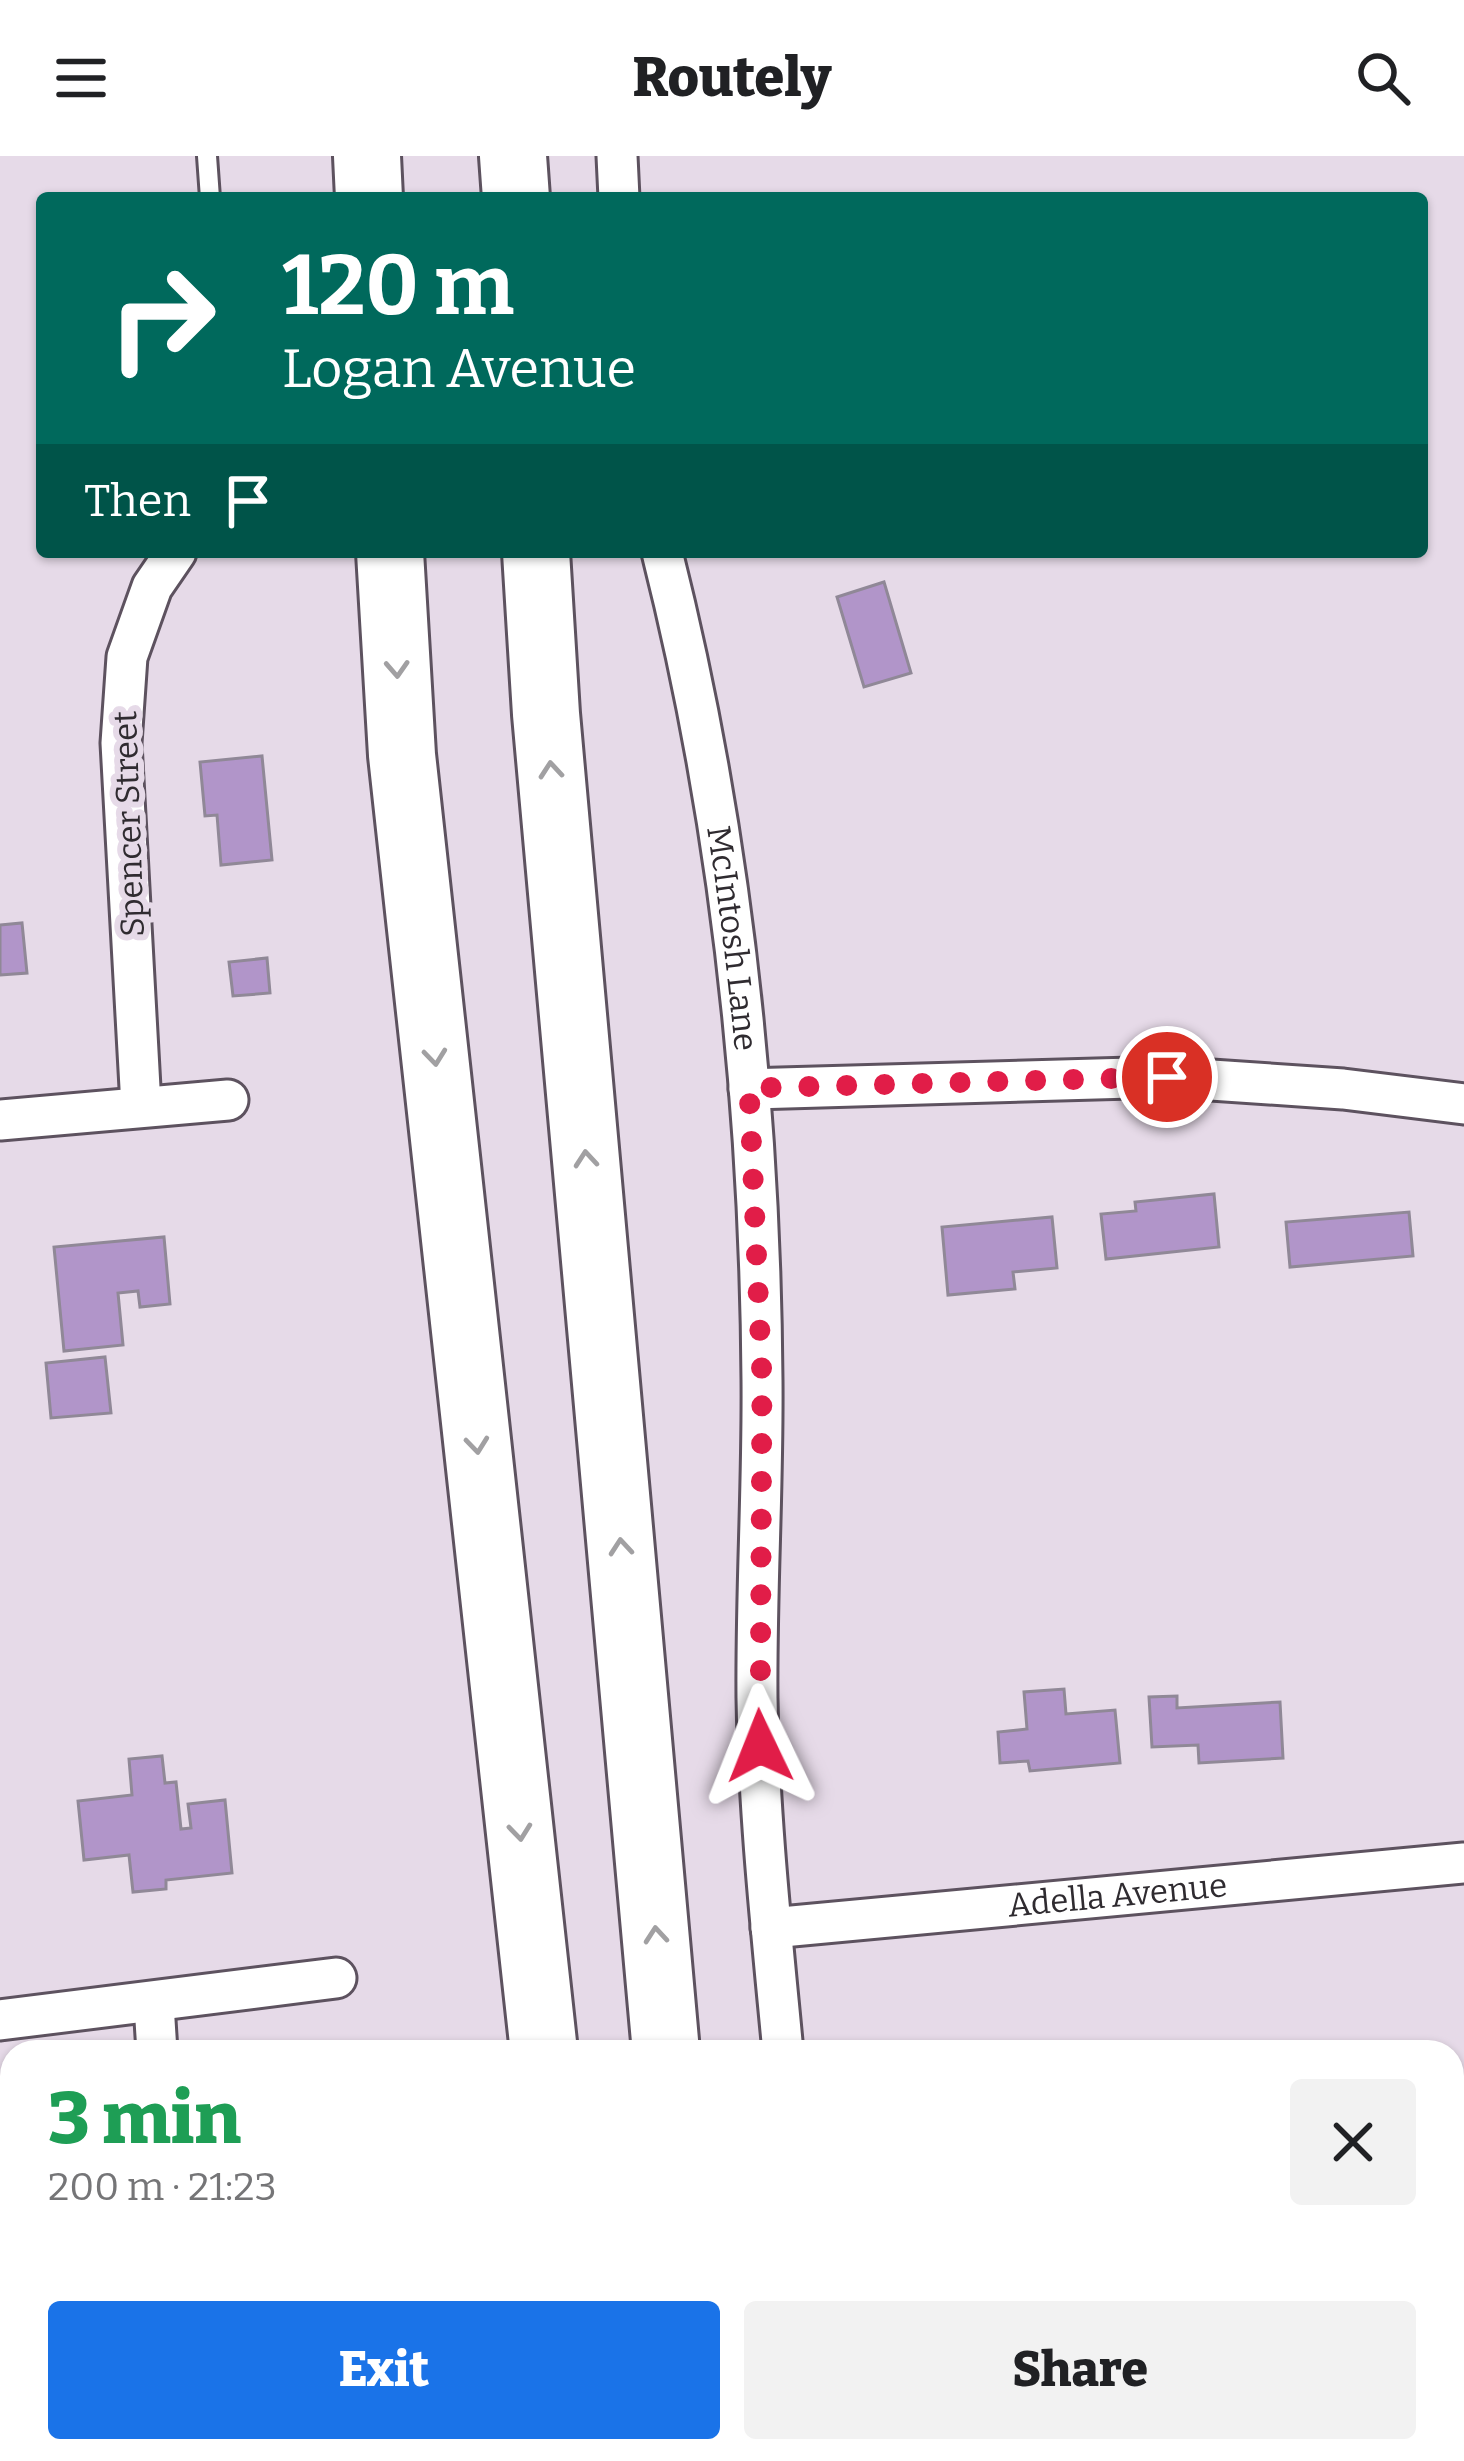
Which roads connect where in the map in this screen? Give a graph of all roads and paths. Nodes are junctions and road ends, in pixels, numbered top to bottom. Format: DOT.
graph roads {
  1 [pos="207,156"];
  2 [pos="497,156"];
  3 [pos="514,156"];
  4 [pos="617,156"];
  5 [pos="210,192"];
  6 [pos="504,192"];
  7 [pos="516,192"];
  8 [pos="619,192"];
  9 [pos="172,558"];
  10 [pos="390,558"];
  11 [pos="536,558"];
  12 [pos="664,558"];
  13 [pos="749,1088"];
  14 [pos="228,1100"];
  15 [pos="1464,1104"];
  16 [pos="141,1106"];
  17 [pos="0,1120"];
  18 [pos="1464,1863"];
  19 [pos="771,1928"];
  20 [pos="336,1978"];
  21 [pos="154,2004"];
  22 [pos="0,2020"];
  23 [pos="156,2040"];
  24 [pos="543,2040"];
  25 [pos="665,2040"];
  26 [pos="782,2040"];
  1 -- 5 [label="lane"];
  2 -- 6 [label="lane"];
  3 -- 7 [label="highway"];
  4 -- 8 [label="street"];
  9 -- 16 [label="street, Spencer Street"];
  10 -- 24 [label="highway, one-way"];
  25 -- 11 [label="highway, one-way"];
  12 -- 13 [label="street, McIntosh Lane"];
  13 -- 15 [label="street"];
  13 -- 19 [label="street, McIntosh Lane"];
  14 -- 16 [label="street"];
  16 -- 17 [label="street"];
  18 -- 19 [label="street, Adella Avenue"];
  19 -- 26 [label="street, McIntosh Lane"];
  20 -- 21 [label="street"];
  21 -- 22 [label="street"];
  21 -- 23 [label="street"];
}
